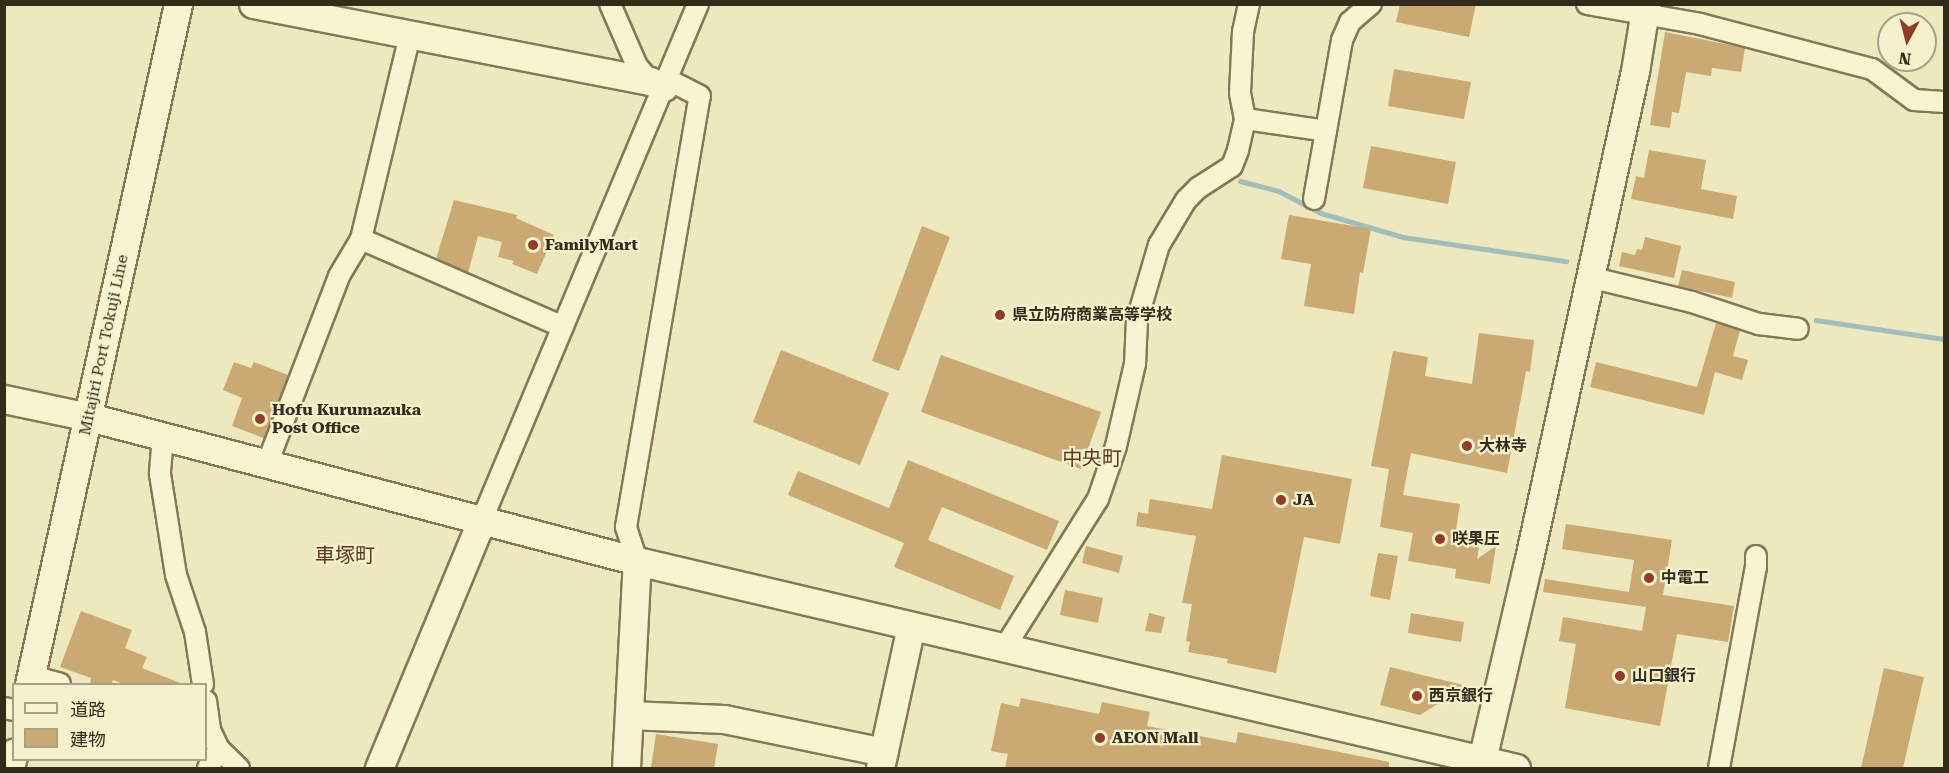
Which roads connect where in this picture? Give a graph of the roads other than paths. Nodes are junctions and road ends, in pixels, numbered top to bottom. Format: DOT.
graph roads {
  1 [pos="178,4"];
  2 [pos="253,4"];
  3 [pos="610,4"];
  4 [pos="698,4"];
  5 [pos="1248,4"];
  6 [pos="1371,4"];
  7 [pos="1587,4"];
  8 [pos="1645,10"];
  9 [pos="410,35"];
  10 [pos="660,82"];
  11 [pos="1944,102"];
  12 [pos="1245,119"];
  13 [pos="1326,131"];
  14 [pos="1314,199"];
  15 [pos="361,239"];
  16 [pos="1589,277"];
  17 [pos="563,327"];
  18 [pos="1798,329"];
  19 [pos="4,399"];
  20 [pos="89,417"];
  21 [pos="163,437"];
  22 [pos="267,464"];
  23 [pos="481,522"];
  24 [pos="1756,556"];
  25 [pos="637,561"];
  26 [pos="911,626"];
  27 [pos="1005,648"];
  28 [pos="30,680"];
  29 [pos="52,683"];
  30 [pos="203,683"];
  31 [pos="629,715"];
  32 [pos="208,729"];
  33 [pos="219,749"];
  34 [pos="882,760"];
  35 [pos="1482,760"];
  36 [pos="208,768"];
  37 [pos="239,768"];
  38 [pos="380,768"];
  39 [pos="626,768"];
  40 [pos="1516,768"];
  41 [pos="1719,768"];
  1 -- 20 [label="street, Mitajiri Port Tokuji Line"];
  2 -- 9 [label="street"];
  3 -- 10 [label="street"];
  4 -- 10 [label="street"];
  5 -- 12 [label="street"];
  6 -- 13 [label="street"];
  7 -- 8 [label="street"];
  8 -- 11 [label="street"];
  8 -- 16 [label="street"];
  9 -- 10 [label="street"];
  9 -- 15 [label="street"];
  10 -- 17 [label="street"];
  10 -- 25 [label="street"];
  12 -- 13 [label="street"];
  12 -- 27 [label="street"];
  13 -- 14 [label="street"];
  15 -- 17 [label="street"];
  15 -- 22 [label="street"];
  16 -- 18 [label="street"];
  16 -- 35 [label="street"];
  17 -- 23 [label="street"];
  19 -- 20 [label="street"];
  20 -- 21 [label="street"];
  20 -- 28 [label="street, Mitajiri Port Tokuji Line"];
  21 -- 22 [label="street"];
  21 -- 30 [label="street"];
  22 -- 23 [label="street"];
  23 -- 25 [label="street"];
  23 -- 38 [label="street"];
  24 -- 41 [label="street"];
  25 -- 26 [label="street"];
  25 -- 31 [label="street"];
  26 -- 27 [label="street"];
  26 -- 34 [label="street"];
  27 -- 35 [label="street"];
  28 -- 29 [label="street"];
  31 -- 34 [label="street"];
  31 -- 39 [label="street"];
  32 -- 33 [label="street"];
  33 -- 36 [label="street"];
  33 -- 37 [label="street"];
  35 -- 40 [label="street"];
}
